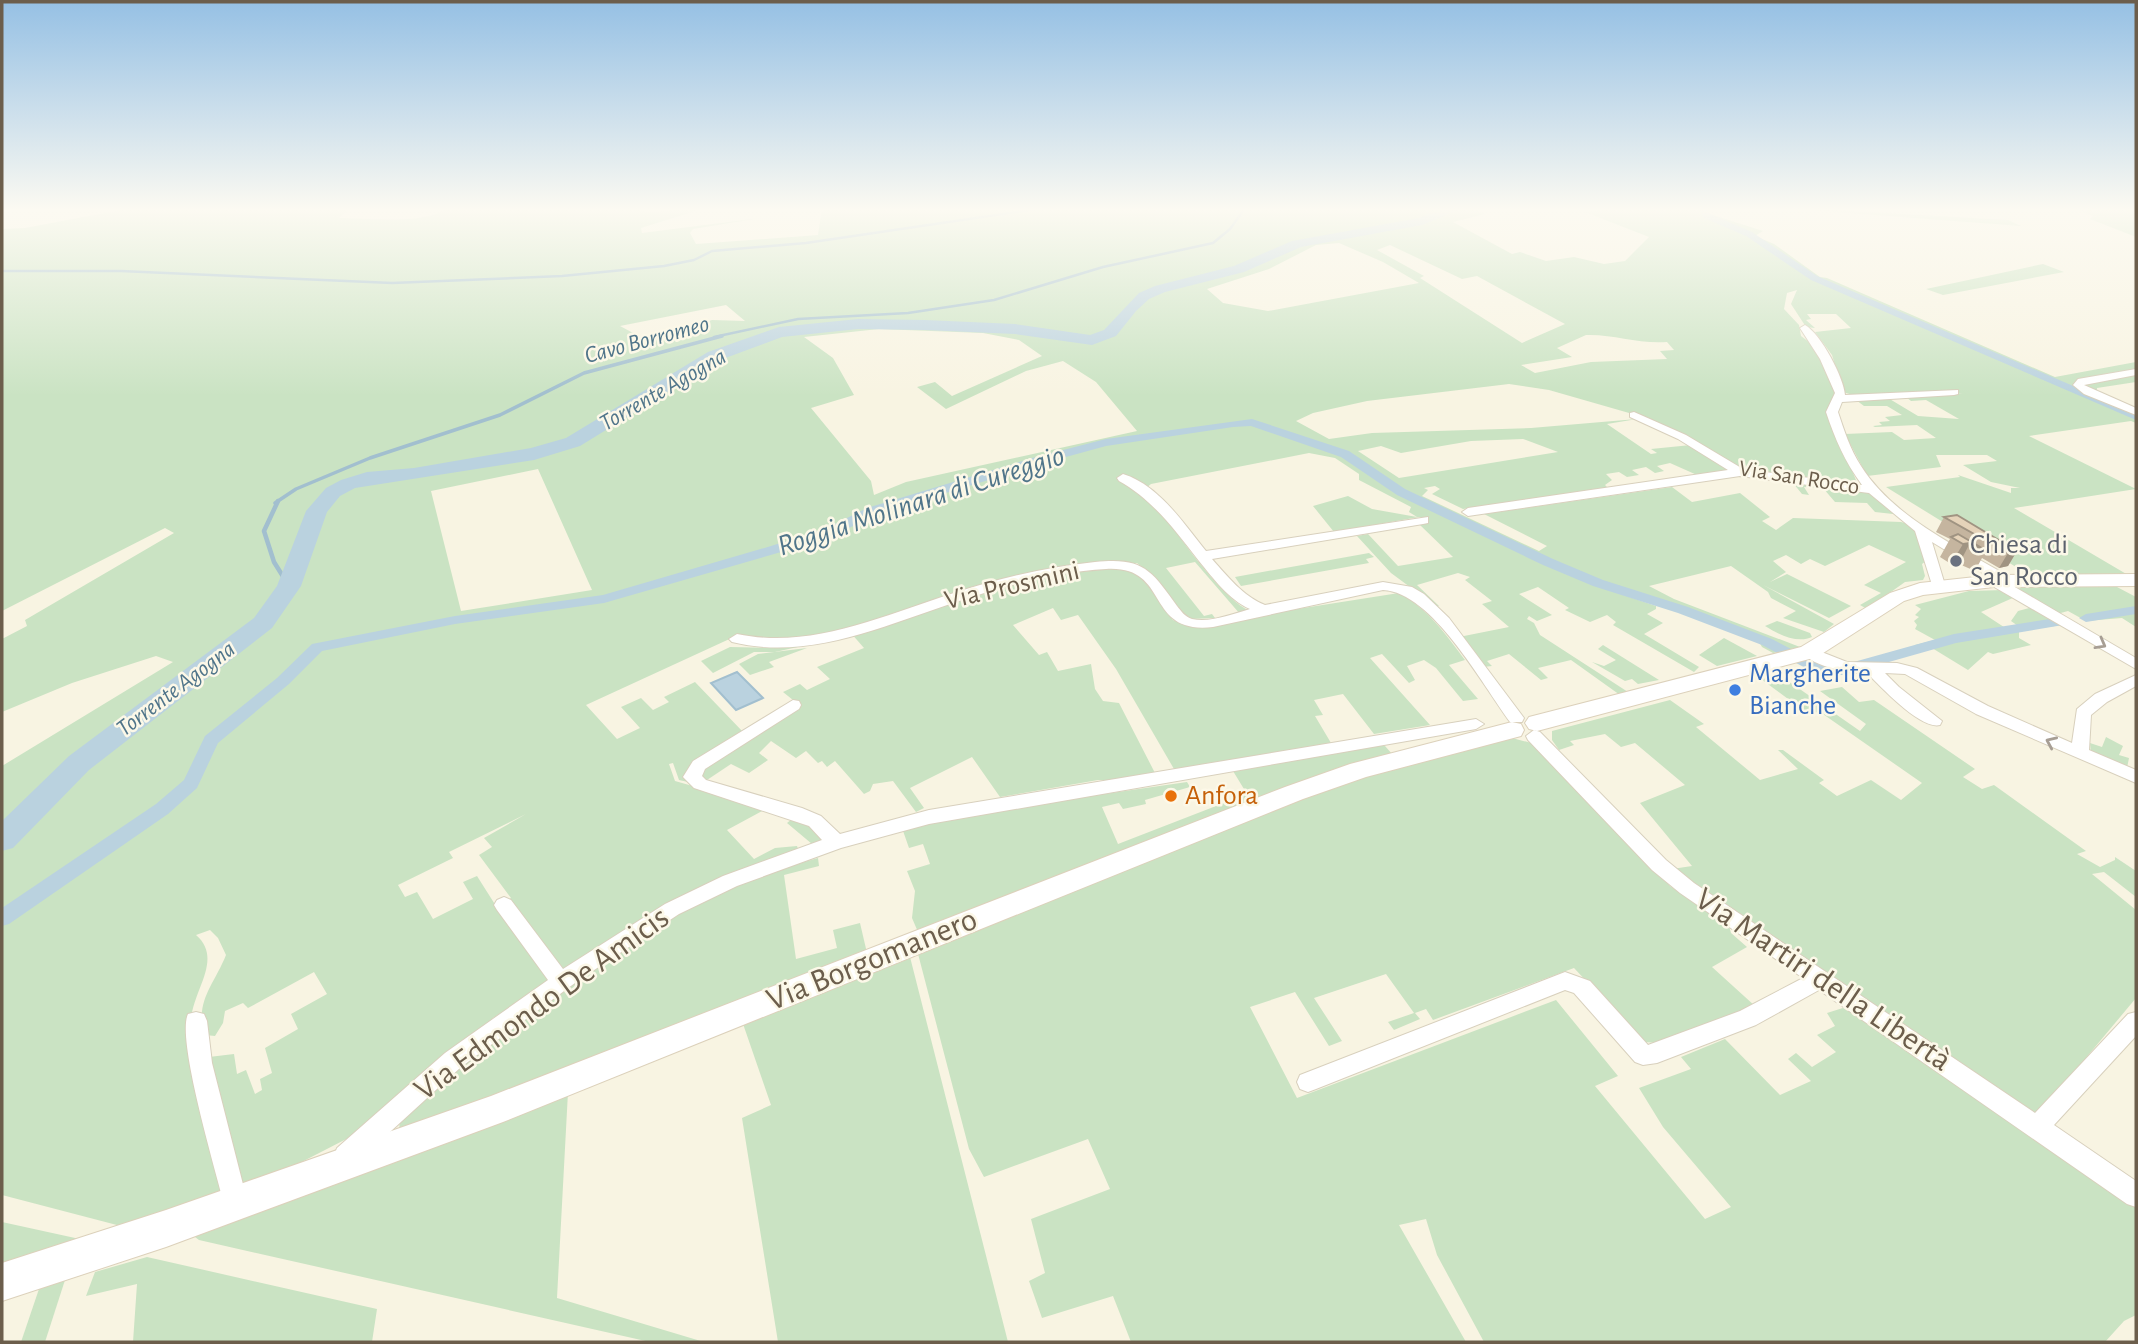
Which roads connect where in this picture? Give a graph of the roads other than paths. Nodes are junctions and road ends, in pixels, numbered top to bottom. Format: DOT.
graph roads {
  1 [pos="1805,328"];
  2 [pos="2136,372"];
  3 [pos="1954,392"];
  4 [pos="1837,399"];
  5 [pos="2136,412"];
  6 [pos="1634,415"];
  7 [pos="1740,472"];
  8 [pos="1123,478"];
  9 [pos="1874,490"];
  10 [pos="1468,512"];
  11 [pos="1423,520"];
  12 [pos="1921,528"];
  13 [pos="1204,556"];
  14 [pos="2136,580"];
  15 [pos="2000,581"];
  16 [pos="1938,585"];
  17 [pos="1264,610"];
  18 [pos="2061,621"];
  19 [pos="737,639"];
  20 [pos="1800,655"];
  21 [pos="2136,664"];
  22 [pos="1868,669"];
  23 [pos="2136,680"];
  24 [pos="793,705"];
  25 [pos="1934,721"];
  26 [pos="1476,724"];
  27 [pos="1525,727"];
  28 [pos="1390,740"];
  29 [pos="2080,754"];
  30 [pos="1417,757"];
  31 [pos="2136,777"];
  32 [pos="836,842"];
  33 [pos="504,905"];
  34 [pos="1819,980"];
  35 [pos="561,982"];
  36 [pos="196,1021"];
  37 [pos="2136,1021"];
  38 [pos="1308,1082"];
  39 [pos="2038,1126"];
  40 [pos="330,1172"];
  41 [pos="2136,1195"];
  42 [pos="236,1204"];
  43 [pos="2,1282"];
  1 -- 4 [label="street"];
  2 -- 5 [label="street"];
  3 -- 4 [label="street"];
  4 -- 9 [label="street"];
  6 -- 7 [label="street, Via San Rocco"];
  7 -- 9 [label="street, Via San Rocco"];
  7 -- 10 [label="street"];
  8 -- 13 [label="street"];
  9 -- 12 [label="street, Via San Rocco"];
  11 -- 13 [label="street"];
  12 -- 15 [label="street, Via San Rocco"];
  12 -- 16 [label="street"];
  13 -- 17 [label="street"];
  14 -- 15 [label="main road, Via Borgomanero"];
  15 -- 16 [label="main road, Via Borgomanero"];
  15 -- 18 [label="street"];
  16 -- 20 [label="main road, Via Borgomanero"];
  17 -- 19 [label="street, Via Prosmini"];
  17 -- 27 [label="street, Via Prosmini"];
  18 -- 21 [label="street, one-way"];
  20 -- 22 [label="street"];
  20 -- 27 [label="main road, Via Borgomanero"];
  22 -- 25 [label="street"];
  29 -- 22 [label="street, one-way"];
  23 -- 29 [label="street"];
  24 -- 32 [label="street"];
  26 -- 28 [label="street, Via Edmondo De Amicis"];
  27 -- 30 [label="main road, Via Borgomanero"];
  27 -- 34 [label="street, Via Martiri della Libertà"];
  28 -- 30 [label="street"];
  28 -- 32 [label="street, Via Edmondo De Amicis"];
  29 -- 31 [label="street"];
  30 -- 40 [label="main road, Via Borgomanero"];
  32 -- 35 [label="street, Via Edmondo De Amicis"];
  33 -- 35 [label="street"];
  34 -- 38 [label="street"];
  34 -- 39 [label="street, Via Martiri della Libertà"];
  35 -- 40 [label="street, Via Edmondo De Amicis"];
  36 -- 42 [label="street"];
  37 -- 39 [label="street"];
  39 -- 41 [label="street, Via Martiri della Libertà"];
  40 -- 42 [label="main road, Via Borgomanero"];
  42 -- 43 [label="main road, Via Borgomanero"];
}
